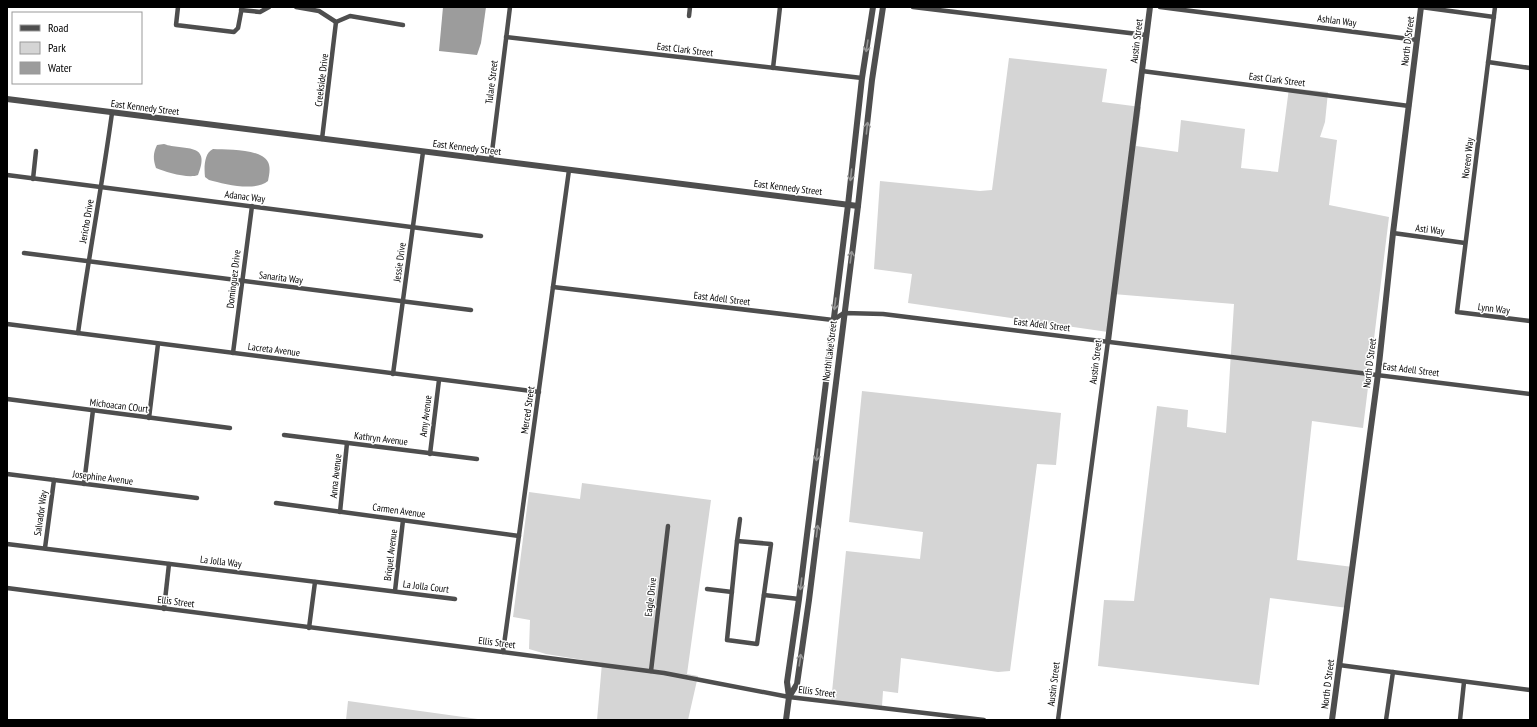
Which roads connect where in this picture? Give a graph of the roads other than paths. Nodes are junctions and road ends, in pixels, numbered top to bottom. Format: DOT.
graph roads {
  1 [pos="178,7"];
  2 [pos="269,7"];
  3 [pos="296,7"];
  4 [pos="510,7"];
  5 [pos="690,7"];
  6 [pos="780,7"];
  7 [pos="872,7"];
  8 [pos="883,7"];
  9 [pos="913,7"];
  10 [pos="1150,7"];
  11 [pos="1160,7"];
  12 [pos="1421,7"];
  13 [pos="1495,7"];
  14 [pos="241,8"];
  15 [pos="689,16"];
  16 [pos="1494,17"];
  17 [pos="336,22"];
  18 [pos="403,25"];
  19 [pos="1146,35"];
  20 [pos="506,37"];
  21 [pos="1417,40"];
  22 [pos="1488,62"];
  23 [pos="773,68"];
  24 [pos="1530,68"];
  25 [pos="1142,71"];
  26 [pos="862,78"];
  27 [pos="7,99"];
  28 [pos="1409,106"];
  29 [pos="112,112"];
  30 [pos="322,139"];
  31 [pos="36,151"];
  32 [pos="423,152"];
  33 [pos="491,160"];
  34 [pos="570,170"];
  35 [pos="7,175"];
  36 [pos="33,179"];
  37 [pos="102,188"];
  38 [pos="848,205"];
  39 [pos="252,206"];
  40 [pos="858,206"];
  41 [pos="413,227"];
  42 [pos="1393,233"];
  43 [pos="481,236"];
  44 [pos="1465,242"];
  45 [pos="24,253"];
  46 [pos="88,261"];
  47 [pos="242,281"];
  48 [pos="553,286"];
  49 [pos="403,302"];
  50 [pos="471,310"];
  51 [pos="1457,312"];
  52 [pos="844,313"];
  53 [pos="833,320"];
  54 [pos="1530,321"];
  55 [pos="7,324"];
  56 [pos="78,333"];
  57 [pos="1108,341"];
  58 [pos="158,344"];
  59 [pos="233,353"];
  60 [pos="393,374"];
  61 [pos="1378,374"];
  62 [pos="439,380"];
  63 [pos="539,392"];
  64 [pos="1530,394"];
  65 [pos="7,399"];
  66 [pos="832,406"];
  67 [pos="93,410"];
  68 [pos="822,416"];
  69 [pos="149,418"];
  70 [pos="230,428"];
  71 [pos="284,435"];
  72 [pos="347,443"];
  73 [pos="430,454"];
  74 [pos="477,459"];
  75 [pos="7,474"];
  76 [pos="54,480"];
  77 [pos="84,484"];
  78 [pos="196,498"];
  79 [pos="276,503"];
  80 [pos="340,512"];
  81 [pos="403,520"];
  82 [pos="740,520"];
  83 [pos="668,526"];
  84 [pos="519,536"];
  85 [pos="737,541"];
  86 [pos="7,544"];
  87 [pos="45,548"];
  88 [pos="169,564"];
  89 [pos="315,582"];
  90 [pos="7,588"];
  91 [pos="707,589"];
  92 [pos="395,591"];
  93 [pos="732,592"];
  94 [pos="764,595"];
  95 [pos="455,599"];
  96 [pos="799,599"];
  97 [pos="809,600"];
  98 [pos="164,609"];
  99 [pos="309,628"];
  100 [pos="503,652"];
  101 [pos="1339,665"];
  102 [pos="651,671"];
  103 [pos="1393,672"];
  104 [pos="1464,682"];
  105 [pos="1530,690"];
  106 [pos="789,696"];
  107 [pos="786,720"];
  108 [pos="984,720"];
  109 [pos="1058,720"];
  110 [pos="1332,720"];
  111 [pos="1386,720"];
  112 [pos="1460,720"];
  1 -- 14 [label="street"];
  2 -- 14 [label="street"];
  3 -- 17 [label="street"];
  4 -- 20 [label="street, Tulare Street"];
  5 -- 15 [label="street"];
  6 -- 23 [label="street"];
  7 -- 26 [label="street, North Lake Street, one-way"];
  40 -- 8 [label="street, North Lake Street, one-way"];
  9 -- 19 [label="street"];
  10 -- 19 [label="street, Austin Street"];
  11 -- 21 [label="street, Ashlan Way"];
  12 -- 16 [label="street"];
  12 -- 21 [label="street, North D Street"];
  13 -- 16 [label="street, Noreen Way"];
  16 -- 22 [label="street, Noreen Way"];
  17 -- 18 [label="street"];
  17 -- 30 [label="street, Creekside Drive"];
  19 -- 25 [label="street, Austin Street"];
  20 -- 23 [label="street, East Clark Street"];
  20 -- 33 [label="street, Tulare Street"];
  21 -- 28 [label="street, North D Street"];
  22 -- 24 [label="street"];
  22 -- 44 [label="street, Noreen Way"];
  23 -- 26 [label="street, East Clark Street"];
  25 -- 28 [label="street, East Clark Street"];
  25 -- 57 [label="street, Austin Street"];
  26 -- 38 [label="street, North Lake Street, one-way"];
  27 -- 29 [label="street, East Kennedy Street"];
  28 -- 42 [label="street, North D Street"];
  29 -- 30 [label="street, East Kennedy Street"];
  29 -- 37 [label="street, Jericho Drive"];
  30 -- 32 [label="street, East Kennedy Street"];
  31 -- 36 [label="street"];
  32 -- 33 [label="street, East Kennedy Street"];
  32 -- 41 [label="street, Jessie Drive"];
  33 -- 34 [label="street, East Kennedy Street"];
  34 -- 38 [label="street, East Kennedy Street"];
  34 -- 48 [label="street, Merced Street"];
  35 -- 36 [label="street, Adanac Way"];
  36 -- 37 [label="street, Adanac Way"];
  37 -- 39 [label="street, Adanac Way"];
  37 -- 46 [label="street, Jericho Drive"];
  38 -- 40 [label="street, East Kennedy Street"];
  38 -- 53 [label="street, North Lake Street, one-way"];
  39 -- 41 [label="street, Adanac Way"];
  39 -- 47 [label="street, Dominguez Drive"];
  52 -- 40 [label="street, North Lake Street, one-way"];
  41 -- 43 [label="street, Adanac Way"];
  41 -- 49 [label="street, Jessie Drive"];
  42 -- 44 [label="street, Asti Way"];
  42 -- 61 [label="street, North D Street"];
  44 -- 51 [label="street, Noreen Way"];
  45 -- 46 [label="street, Sanarita Way"];
  46 -- 47 [label="street, Sanarita Way"];
  46 -- 56 [label="street, Jericho Drive"];
  47 -- 49 [label="street, Sanarita Way"];
  47 -- 59 [label="street, Dominguez Drive"];
  48 -- 53 [label="street, East Adell Street"];
  48 -- 63 [label="street, Merced Street"];
  49 -- 50 [label="street, Sanarita Way"];
  49 -- 60 [label="street, Jessie Drive"];
  51 -- 54 [label="street, Lynn Way"];
  52 -- 53 [label="street"];
  52 -- 57 [label="street, East Adell Street"];
  52 -- 66 [label="street, North Lake Street"];
  53 -- 68 [label="street, North Lake Street"];
  55 -- 56 [label="street, Lacreta Avenue"];
  56 -- 58 [label="street, Lacreta Avenue"];
  57 -- 61 [label="street, East Adell Street"];
  57 -- 109 [label="street, Austin Street"];
  58 -- 59 [label="street, Lacreta Avenue"];
  58 -- 69 [label="street"];
  59 -- 60 [label="street, Lacreta Avenue"];
  60 -- 62 [label="street, Lacreta Avenue"];
  61 -- 64 [label="street, East Adell Street"];
  61 -- 101 [label="street, North D Street"];
  62 -- 63 [label="street, Lacreta Avenue"];
  62 -- 73 [label="street, Amy Avenue"];
  63 -- 84 [label="street, Merced Street"];
  65 -- 67 [label="street, Michoacan COurt"];
  66 -- 68 [label="street"];
  97 -- 66 [label="street, North Lake Street, one-way"];
  67 -- 69 [label="street, Michoacan COurt"];
  67 -- 77 [label="street"];
  68 -- 96 [label="street, North Lake Street, one-way"];
  69 -- 70 [label="street, Michoacan COurt"];
  71 -- 72 [label="street, Kathryn Avenue"];
  72 -- 73 [label="street, Kathryn Avenue"];
  72 -- 80 [label="street, Anna Avenue"];
  73 -- 74 [label="street, Kathryn Avenue"];
  75 -- 76 [label="street, Josephine Avenue"];
  76 -- 77 [label="street, Josephine Avenue"];
  76 -- 87 [label="street, Salvador Way"];
  77 -- 78 [label="street, Josephine Avenue"];
  79 -- 80 [label="street, Carmen Avenue"];
  80 -- 81 [label="street, Carmen Avenue"];
  81 -- 84 [label="street, Carmen Avenue"];
  81 -- 92 [label="street, Briquel Avenue"];
  82 -- 85 [label="street"];
  83 -- 102 [label="street, Eagle Drive"];
  84 -- 100 [label="street, Merced Street"];
  85 -- 93 [label="street"];
  85 -- 94 [label="street"];
  86 -- 87 [label="street, La Jolla Way"];
  87 -- 88 [label="street, La Jolla Way"];
  88 -- 89 [label="street, La Jolla Way"];
  88 -- 98 [label="street"];
  89 -- 92 [label="street, La Jolla Way"];
  89 -- 99 [label="street"];
  90 -- 98 [label="street, Ellis Street"];
  91 -- 93 [label="street"];
  92 -- 95 [label="street, La Jolla Court"];
  93 -- 94 [label="street"];
  94 -- 96 [label="street"];
  96 -- 97 [label="street"];
  96 -- 106 [label="street, North Lake Street"];
  106 -- 97 [label="street, North Lake Street, one-way"];
  98 -- 99 [label="street, Ellis Street"];
  99 -- 100 [label="street, Ellis Street"];
  100 -- 102 [label="street, Ellis Street"];
  101 -- 103 [label="street"];
  101 -- 110 [label="street, North D Street"];
  102 -- 106 [label="street, Ellis Street"];
  103 -- 104 [label="street"];
  103 -- 111 [label="street"];
  104 -- 105 [label="street"];
  104 -- 112 [label="street"];
  106 -- 107 [label="street, North Lake Street"];
  106 -- 108 [label="street, Ellis Street"];
}
